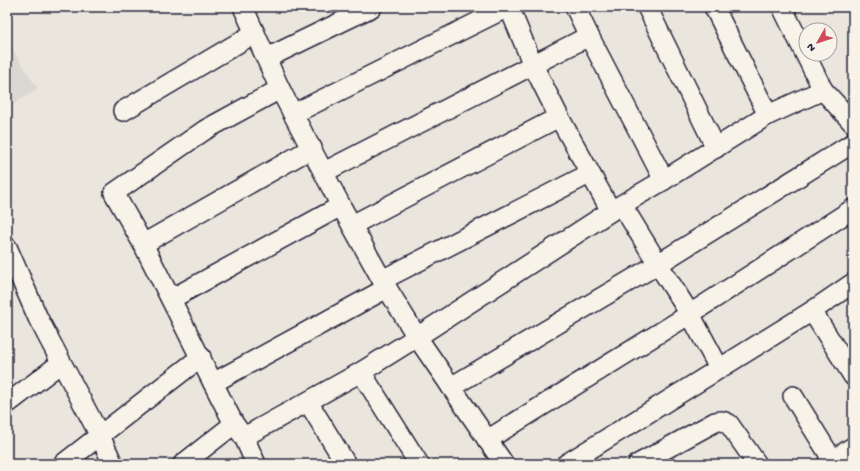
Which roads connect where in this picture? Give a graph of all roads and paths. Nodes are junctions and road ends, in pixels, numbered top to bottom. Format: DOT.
graph roads {
  1 [pos="243,7"];
  2 [pos="372,7"];
  3 [pos="508,7"];
  4 [pos="575,7"];
  5 [pos="647,7"];
  6 [pos="714,7"];
  7 [pos="782,7"];
  8 [pos="255,33"];
  9 [pos="589,36"];
  10 [pos="267,58"];
  11 [pos="533,65"];
  12 [pos="280,89"];
  13 [pos="823,90"];
  14 [pos="122,111"];
  15 [pos="293,114"];
  16 [pos="768,115"];
  17 [pos="559,117"];
  18 [pos="853,123"];
  19 [pos="853,143"];
  20 [pos="312,148"];
  21 [pos="716,148"];
  22 [pos="324,172"];
  23 [pos="589,174"];
  24 [pos="664,180"];
  25 [pos="341,206"];
  26 [pos="616,208"];
  27 [pos="853,209"];
  28 [pos="352,225"];
  29 [pos="143,244"];
  30 [pos="7,247"];
  31 [pos="658,264"];
  32 [pos="853,283"];
  33 [pos="384,284"];
  34 [pos="171,299"];
  35 [pos="812,311"];
  36 [pos="690,314"];
  37 [pos="417,337"];
  38 [pos="201,357"];
  39 [pos="61,363"];
  40 [pos="720,368"];
  41 [pos="361,372"];
  42 [pos="853,376"];
  43 [pos="213,383"];
  44 [pos="451,387"];
  45 [pos="793,396"];
  46 [pos="308,402"];
  47 [pos="7,404"];
  48 [pos="239,431"];
  49 [pos="100,436"];
  50 [pos="487,440"];
  51 [pos="853,447"];
  52 [pos="832,463"];
  53 [pos="63,464"];
  54 [pos="113,464"];
  55 [pos="183,464"];
  56 [pos="256,464"];
  57 [pos="346,464"];
  58 [pos="420,464"];
  59 [pos="504,464"];
  60 [pos="566,464"];
  61 [pos="638,464"];
  62 [pos="757,464"];
  1 -- 8 [label="street"];
  2 -- 10 [label="street"];
  3 -- 11 [label="street"];
  3 -- 15 [label="street"];
  4 -- 9 [label="street"];
  5 -- 21 [label="street"];
  6 -- 16 [label="street"];
  7 -- 13 [label="street"];
  8 -- 10 [label="street"];
  8 -- 14 [label="street"];
  9 -- 11 [label="street"];
  9 -- 24 [label="street"];
  10 -- 12 [label="street"];
  11 -- 17 [label="street"];
  11 -- 22 [label="street"];
  12 -- 15 [label="street"];
  12 -- 29 [label="street"];
  13 -- 16 [label="street"];
  13 -- 18 [label="street"];
  15 -- 20 [label="street"];
  16 -- 21 [label="street"];
  17 -- 23 [label="street"];
  17 -- 28 [label="street"];
  19 -- 31 [label="street"];
  20 -- 22 [label="street"];
  20 -- 29 [label="street"];
  21 -- 24 [label="street"];
  22 -- 25 [label="street"];
  23 -- 26 [label="street"];
  23 -- 33 [label="street"];
  24 -- 26 [label="street"];
  25 -- 28 [label="street"];
  25 -- 34 [label="street"];
  26 -- 31 [label="street"];
  26 -- 37 [label="street"];
  27 -- 36 [label="street"];
  28 -- 33 [label="street"];
  29 -- 34 [label="street"];
  30 -- 39 [label="street"];
  31 -- 36 [label="street"];
  31 -- 44 [label="street"];
  32 -- 35 [label="street"];
  33 -- 37 [label="street"];
  33 -- 43 [label="street"];
  34 -- 38 [label="street"];
  35 -- 40 [label="street"];
  35 -- 42 [label="street"];
  36 -- 40 [label="street"];
  36 -- 50 [label="street"];
  37 -- 41 [label="street"];
  37 -- 44 [label="street"];
  38 -- 43 [label="street"];
  38 -- 49 [label="street"];
  39 -- 47 [label="street"];
  39 -- 49 [label="street"];
  40 -- 60 [label="street"];
  41 -- 46 [label="street"];
  41 -- 58 [label="street"];
  43 -- 48 [label="street"];
  44 -- 50 [label="street"];
  45 -- 52 [label="street"];
  46 -- 48 [label="street"];
  46 -- 57 [label="street"];
  48 -- 55 [label="street"];
  48 -- 56 [label="street"];
  49 -- 53 [label="street"];
  49 -- 54 [label="street"];
  50 -- 59 [label="street"];
  51 -- 52 [label="street"];
  61 -- 62 [label="street"];
}
